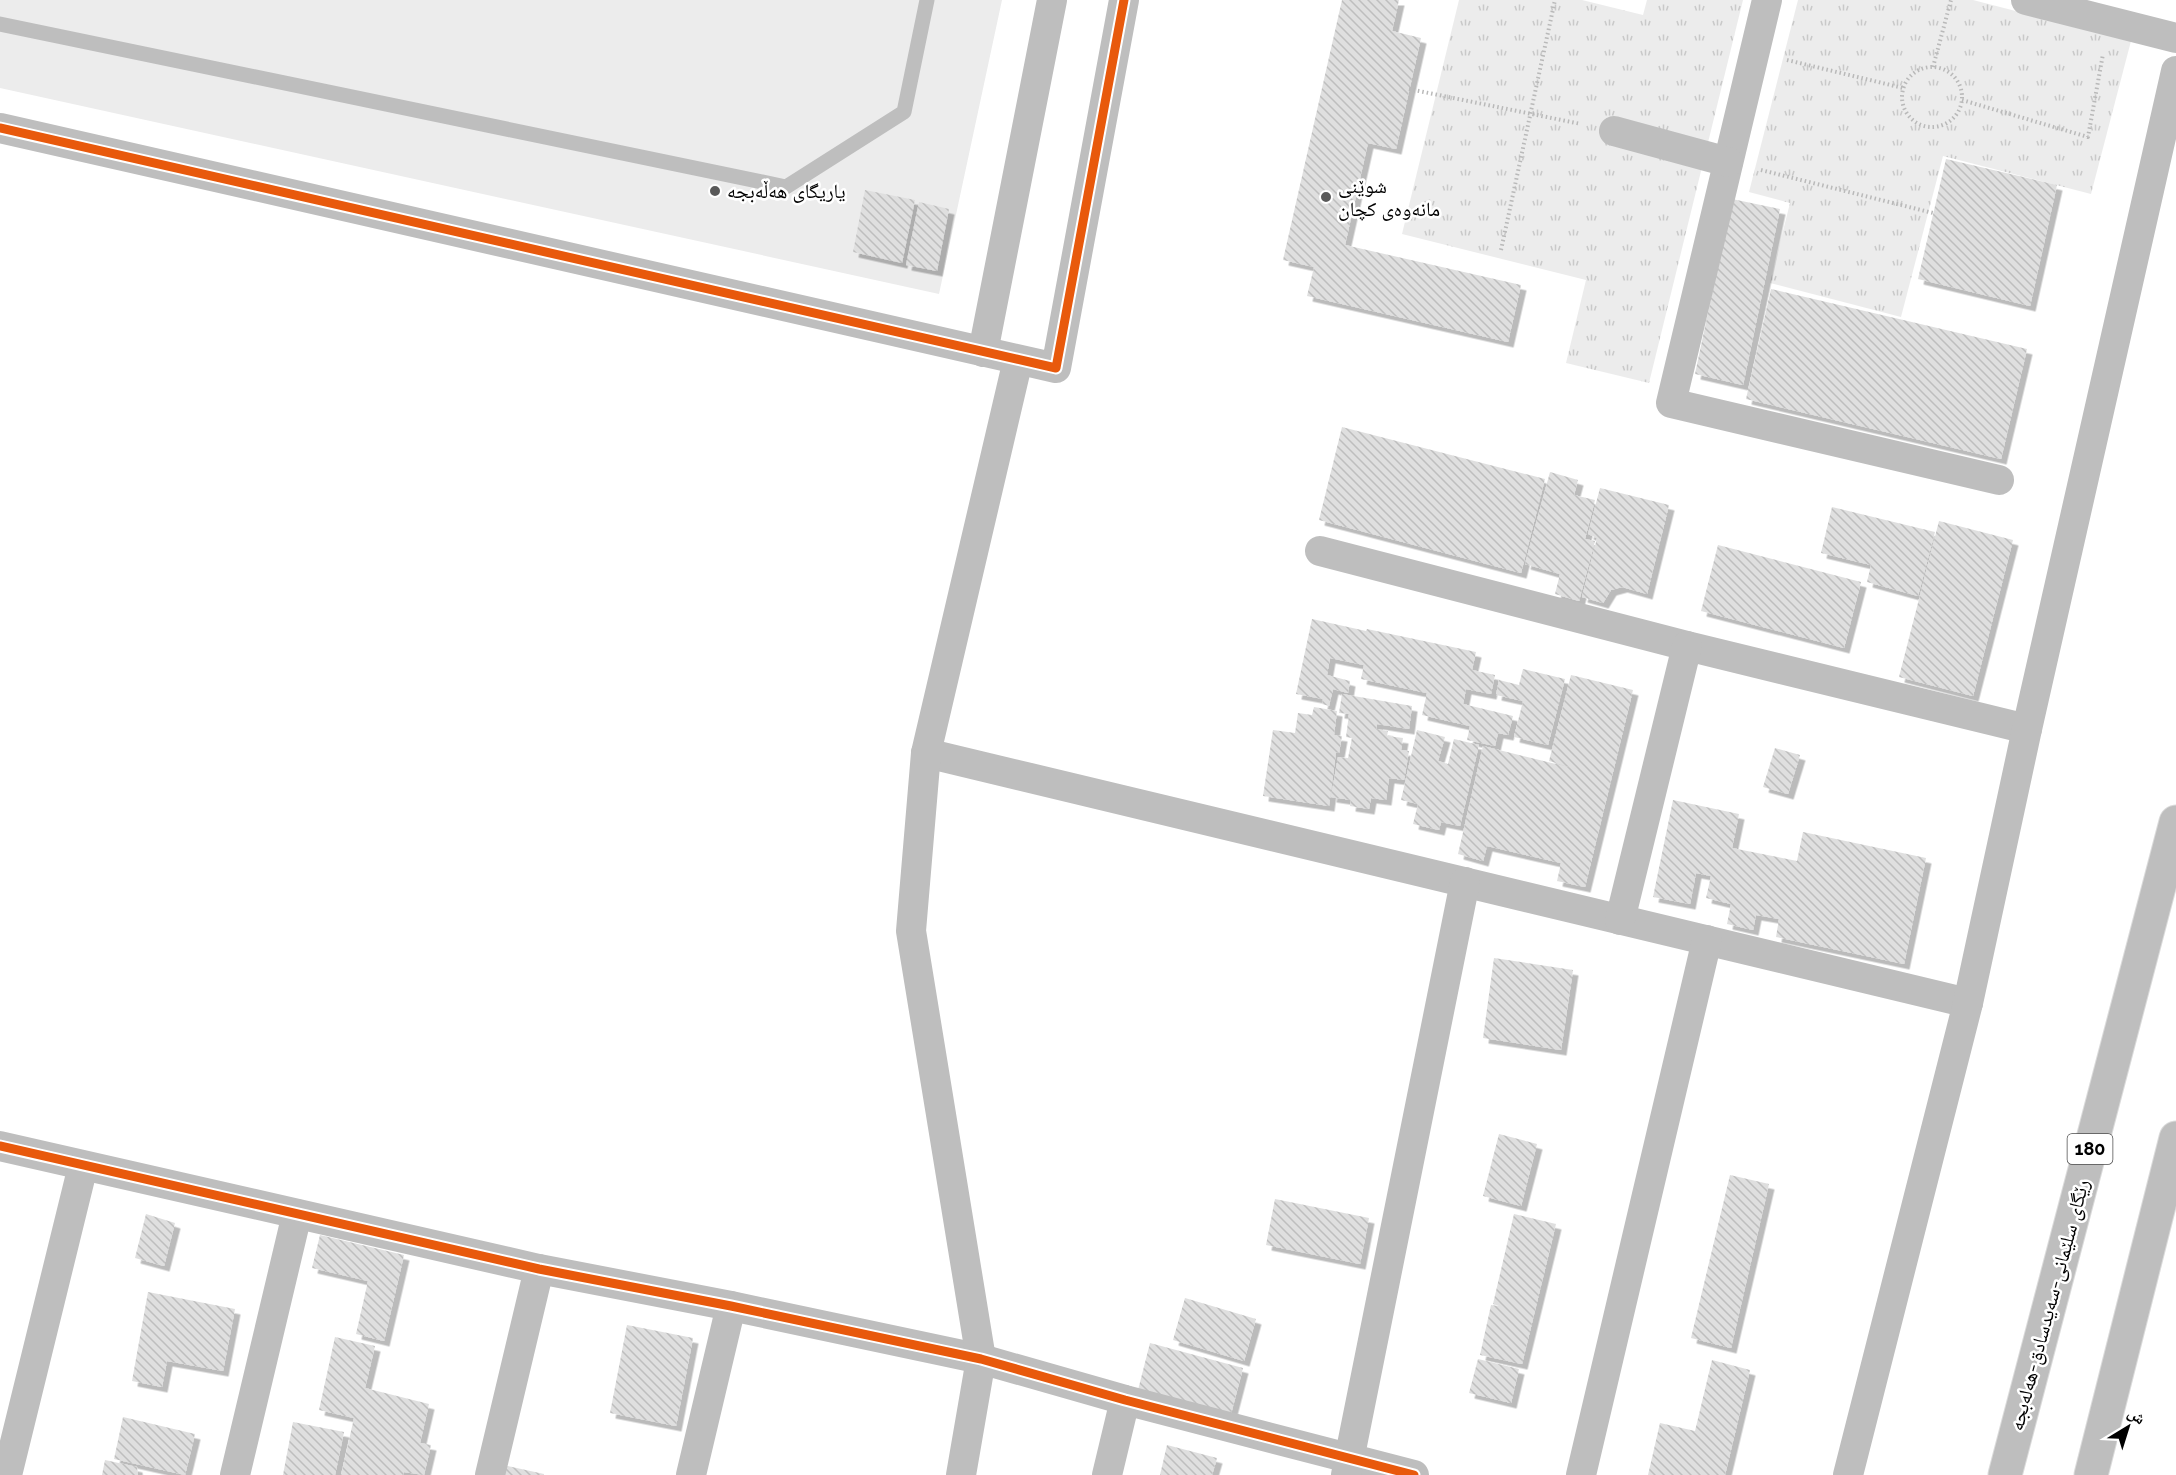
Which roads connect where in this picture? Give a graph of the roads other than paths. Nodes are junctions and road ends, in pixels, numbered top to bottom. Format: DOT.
graph roads {
  1 [pos="927,0"];
  2 [pos="1052,0"];
  3 [pos="1124,0"];
  4 [pos="1767,0"];
  5 [pos="2026,0"];
  6 [pos="0,24"];
  7 [pos="2176,38"];
  8 [pos="2176,71"];
  9 [pos="0,128"];
  10 [pos="1614,131"];
  11 [pos="1728,162"];
  12 [pos="983,352"];
  13 [pos="1018,360"];
  14 [pos="1999,480"];
  15 [pos="1320,551"];
  16 [pos="1687,646"];
  17 [pos="2027,729"];
  18 [pos="926,753"];
  19 [pos="2176,822"];
  20 [pos="1465,882"];
  21 [pos="1620,920"];
  22 [pos="1707,940"];
  23 [pos="1968,1003"];
  24 [pos="2176,1137"];
  25 [pos="0,1146"];
  26 [pos="83,1166"];
  27 [pos="297,1214"];
  28 [pos="539,1269"];
  29 [pos="731,1306"];
  30 [pos="981,1359"];
  31 [pos="1125,1400"];
  32 [pos="1348,1467"];
  33 [pos="7,1475"];
  34 [pos="236,1475"];
  35 [pos="490,1475"];
  36 [pos="691,1475"];
  37 [pos="961,1475"];
  38 [pos="1107,1475"];
  39 [pos="1414,1475"];
  40 [pos="1581,1475"];
  41 [pos="1848,1475"];
  42 [pos="2005,1475"];
  43 [pos="2091,1475"];
  1 -- 6 [label="lane"];
  2 -- 12 [label="street"];
  3 -- 13 [label="street"];
  4 -- 11 [label="street"];
  5 -- 7 [label="street"];
  8 -- 17 [label="street"];
  9 -- 12 [label="street"];
  10 -- 11 [label="street"];
  11 -- 14 [label="street"];
  12 -- 13 [label="street"];
  13 -- 18 [label="street"];
  15 -- 16 [label="street"];
  16 -- 17 [label="street"];
  16 -- 21 [label="street"];
  17 -- 23 [label="street"];
  18 -- 20 [label="street"];
  18 -- 30 [label="street"];
  19 -- 42 [label="highway, رێگای سلێمانی-سەیدسادق-هەلەبجە / 180"];
  20 -- 21 [label="street"];
  20 -- 32 [label="street"];
  21 -- 22 [label="street"];
  22 -- 23 [label="street"];
  22 -- 40 [label="street"];
  23 -- 41 [label="street"];
  24 -- 43 [label="highway"];
  25 -- 26 [label="street"];
  26 -- 27 [label="street"];
  26 -- 33 [label="street"];
  27 -- 28 [label="street"];
  27 -- 34 [label="street"];
  28 -- 29 [label="street"];
  28 -- 35 [label="street"];
  29 -- 30 [label="street"];
  29 -- 36 [label="street"];
  30 -- 31 [label="street"];
  30 -- 37 [label="street"];
  31 -- 32 [label="street"];
  31 -- 38 [label="street"];
  32 -- 39 [label="street"];
}
